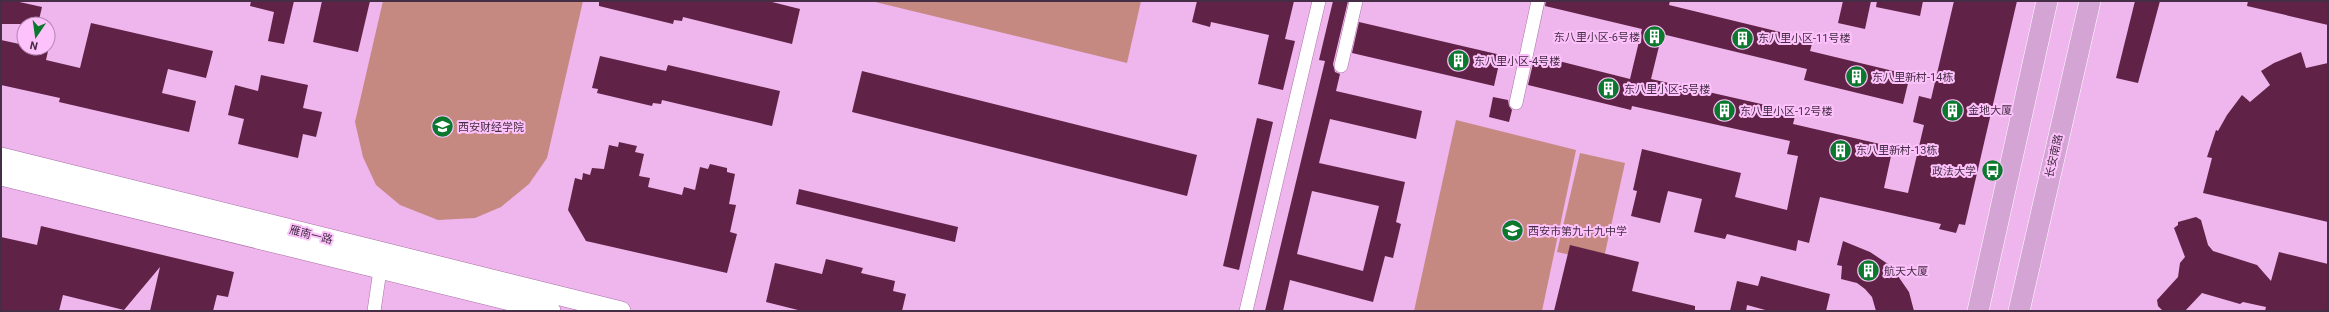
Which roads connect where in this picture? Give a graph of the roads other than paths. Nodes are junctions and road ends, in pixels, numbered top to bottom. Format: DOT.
graph roads {
  1 [pos="1319,1"];
  2 [pos="1356,1"];
  3 [pos="1538,1"];
  4 [pos="2048,1"];
  5 [pos="2090,1"];
  6 [pos="1341,66"];
  7 [pos="1516,103"];
  8 [pos="1,157"];
  9 [pos="1,176"];
  10 [pos="380,270"];
  11 [pos="374,311"];
  12 [pos="550,311"];
  13 [pos="621,311"];
  14 [pos="1246,311"];
  15 [pos="1978,311"];
  16 [pos="2019,311"];
  1 -- 14 [label="street"];
  2 -- 6 [label="street"];
  3 -- 7 [label="street"];
  4 -- 15 [label="main road"];
  5 -- 16 [label="main road, 长安南路"];
  8 -- 13 [label="main road, 雁南一路"];
  9 -- 10 [label="main road, 雁南一路"];
  10 -- 11 [label="street"];
  10 -- 12 [label="main road, 雁南一路"];
}
